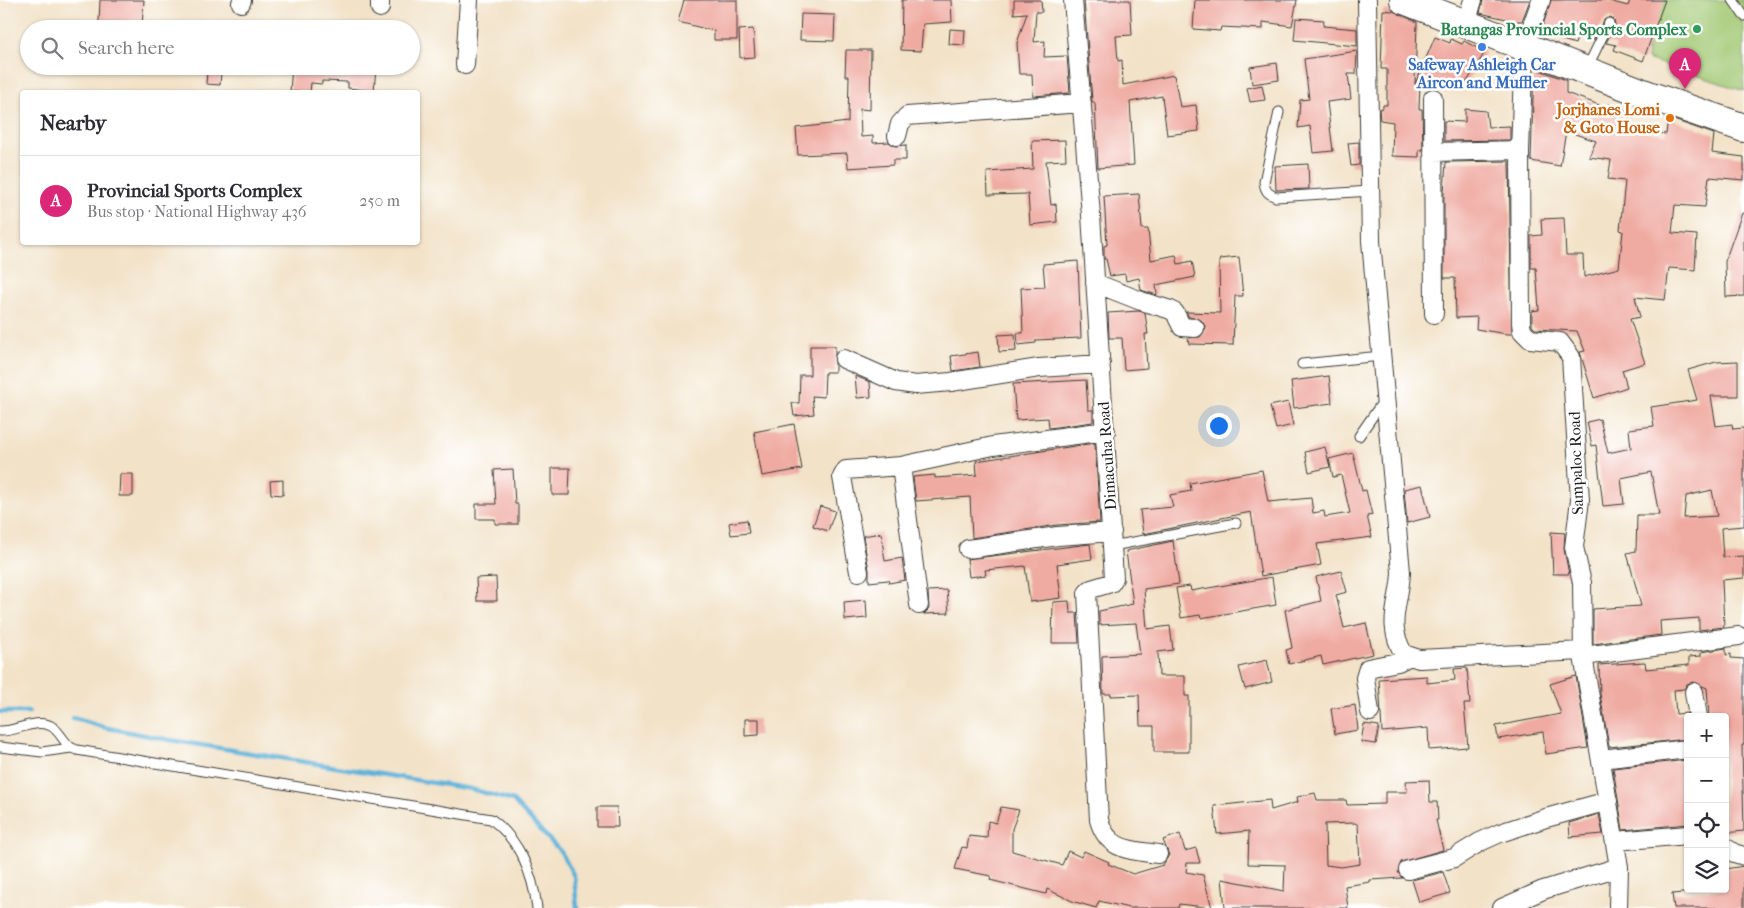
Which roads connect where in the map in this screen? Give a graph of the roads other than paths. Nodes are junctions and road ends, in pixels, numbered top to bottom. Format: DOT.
graph roads {
  1 [pos="468,0"];
  2 [pos="1073,0"];
  3 [pos="1367,0"];
  4 [pos="1404,0"];
  5 [pos="1541,0"];
  6 [pos="1733,0"];
  7 [pos="1469,12"];
  8 [pos="1744,16"];
  9 [pos="1609,24"];
  10 [pos="1524,48"];
  11 [pos="465,65"];
  12 [pos="1586,71"];
  13 [pos="1432,98"];
  14 [pos="1082,103"];
  15 [pos="1279,112"];
  16 [pos="1744,128"];
  17 [pos="897,136"];
  18 [pos="1520,150"];
  19 [pos="1433,152"];
  20 [pos="1371,191"];
  21 [pos="1095,282"];
  22 [pos="1434,314"];
  23 [pos="1195,328"];
  24 [pos="1381,356"];
  25 [pos="844,359"];
  26 [pos="1101,364"];
  27 [pos="1302,364"];
  28 [pos="1384,399"];
  29 [pos="1106,431"];
  30 [pos="1360,436"];
  31 [pos="901,466"];
  32 [pos="1236,523"];
  33 [pos="1112,539"];
  34 [pos="968,549"];
  35 [pos="859,572"];
  36 [pos="919,605"];
  37 [pos="1739,636"];
  38 [pos="1583,654"];
  39 [pos="1408,657"];
  40 [pos="1694,692"];
  41 [pos="1370,712"];
  42 [pos="1697,713"];
  43 [pos="0,731"];
  44 [pos="0,747"];
  45 [pos="71,748"];
  46 [pos="1684,749"];
  47 [pos="1601,758"];
  48 [pos="1608,801"];
  49 [pos="1684,835"];
  50 [pos="1616,841"];
  51 [pos="1726,848"];
  52 [pos="1158,854"];
  53 [pos="1744,856"];
  54 [pos="1619,867"];
  55 [pos="1408,870"];
  56 [pos="537,908"];
  57 [pos="1502,908"];
  58 [pos="1618,908"];
  1 -- 11 [label="street"];
  2 -- 14 [label="street, Dimacuha Road"];
  3 -- 20 [label="street"];
  4 -- 7 [label="main road"];
  5 -- 10 [label="street, Sampaloc Road"];
  6 -- 8 [label="lane"];
  7 -- 10 [label="main road"];
  9 -- 12 [label="lane"];
  10 -- 12 [label="main road"];
  10 -- 18 [label="street, Sampaloc Road"];
  12 -- 16 [label="main road"];
  13 -- 19 [label="street"];
  14 -- 17 [label="street"];
  14 -- 21 [label="street, Dimacuha Road"];
  15 -- 20 [label="lane"];
  18 -- 19 [label="street"];
  18 -- 38 [label="street, Sampaloc Road"];
  19 -- 22 [label="street"];
  20 -- 24 [label="street"];
  21 -- 23 [label="street"];
  21 -- 26 [label="street, Dimacuha Road"];
  24 -- 27 [label="lane"];
  24 -- 28 [label="street"];
  25 -- 26 [label="street"];
  26 -- 29 [label="street, Dimacuha Road"];
  28 -- 30 [label="lane"];
  28 -- 39 [label="street"];
  29 -- 31 [label="street"];
  29 -- 33 [label="street, Dimacuha Road"];
  31 -- 35 [label="street"];
  31 -- 36 [label="street"];
  32 -- 33 [label="lane"];
  33 -- 34 [label="street"];
  33 -- 52 [label="street, Dimacuha Road"];
  37 -- 38 [label="street"];
  38 -- 39 [label="street"];
  38 -- 47 [label="street, Sampaloc Road"];
  39 -- 41 [label="street"];
  40 -- 42 [label="street"];
  43 -- 45 [label="lane"];
  44 -- 45 [label="lane"];
  45 -- 56 [label="lane"];
  46 -- 47 [label="street"];
  47 -- 48 [label="street, Sampaloc Road"];
  48 -- 50 [label="street, Sampaloc Road"];
  48 -- 55 [label="street"];
  49 -- 50 [label="street"];
  50 -- 54 [label="street, Sampaloc Road"];
  51 -- 53 [label="street"];
  54 -- 57 [label="street"];
  54 -- 58 [label="street, Sampaloc Road"];
}
